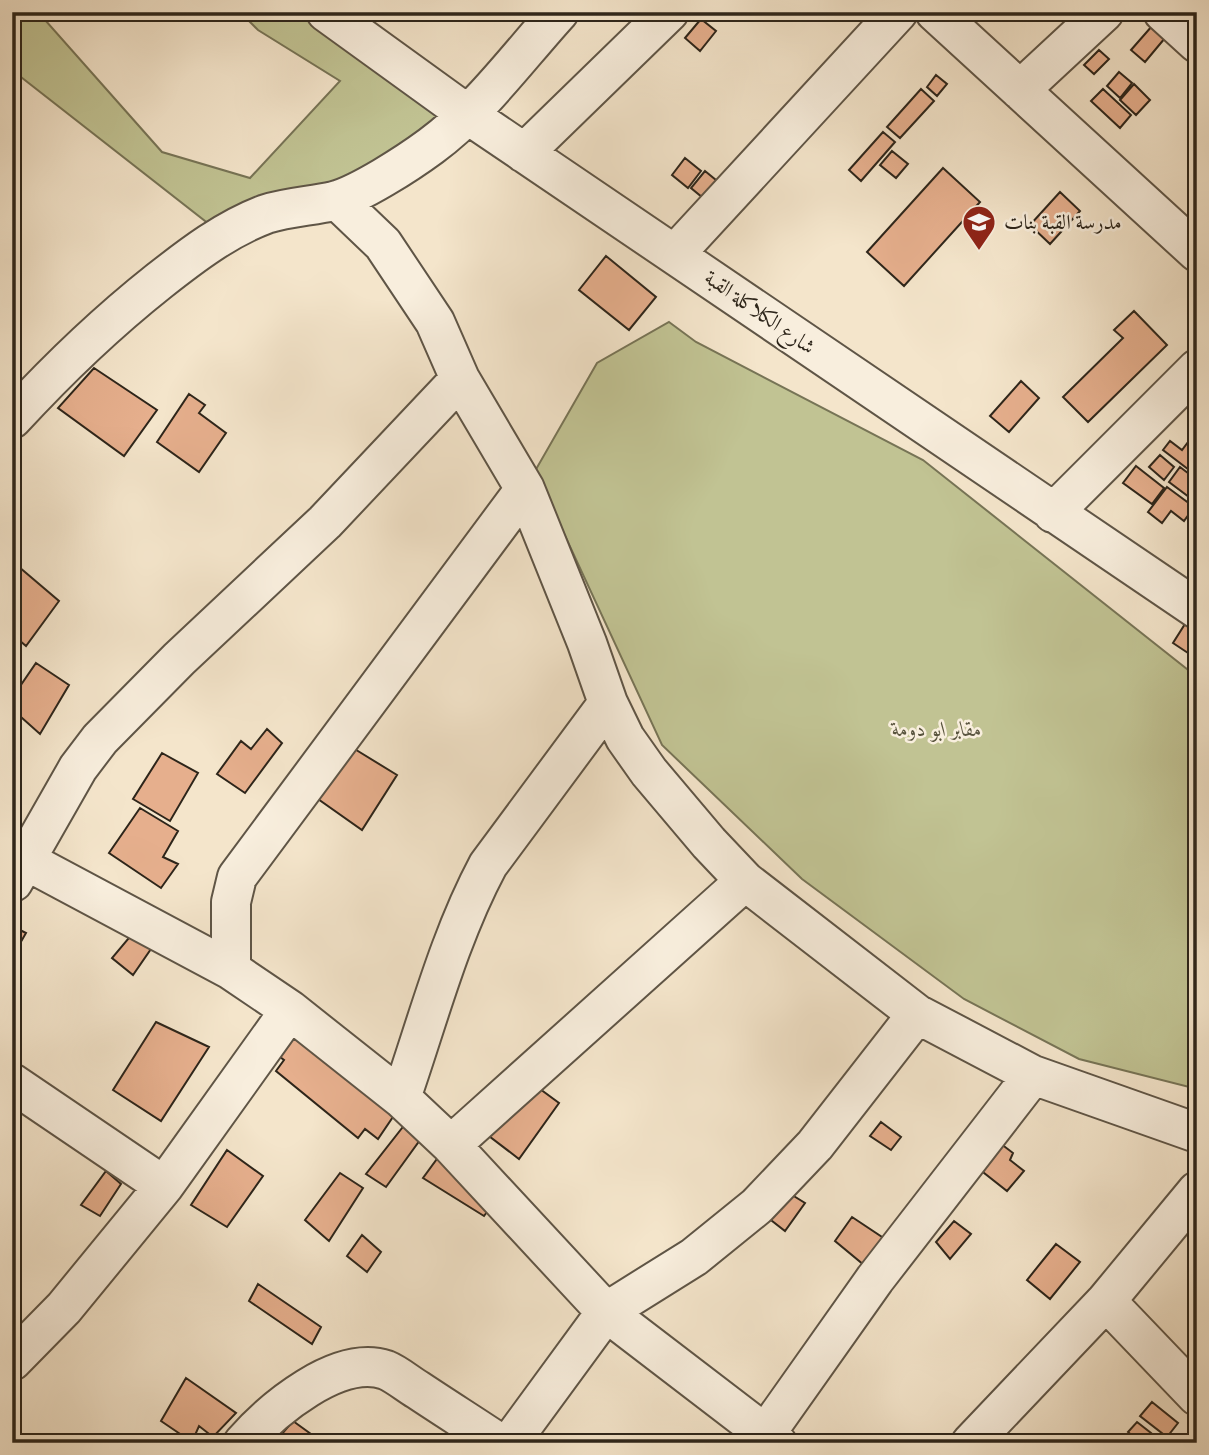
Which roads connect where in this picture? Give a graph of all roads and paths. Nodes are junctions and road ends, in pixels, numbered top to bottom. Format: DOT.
graph roads {
  1 [pos="326,12"];
  2 [pos="559,12"];
  3 [pos="669,12"];
  4 [pos="898,12"];
  5 [pos="935,12"];
  6 [pos="1104,12"];
  7 [pos="1163,12"];
  8 [pos="1197,43"];
  9 [pos="1020,90"];
  10 [pos="467,114"];
  11 [pos="524,153"];
  12 [pos="337,200"];
  13 [pos="1197,252"];
  14 [pos="675,254"];
  15 [pos="1197,369"];
  16 [pos="460,379"];
  17 [pos="12,419"];
  18 [pos="525,489"];
  19 [pos="1053,513"];
  20 [pos="1194,602"];
  21 [pos="608,703"];
  22 [pos="17,865"];
  23 [pos="745,881"];
  24 [pos="231,970"];
  25 [pos="290,1010"];
  26 [pos="918,1014"];
  27 [pos="1033,1075"];
  28 [pos="12,1083"];
  29 [pos="401,1098"];
  30 [pos="1197,1133"];
  31 [pos="451,1144"];
  32 [pos="164,1186"];
  33 [pos="1197,1191"];
  34 [pos="1106,1301"];
  35 [pos="606,1312"];
  36 [pos="12,1361"];
  37 [pos="1197,1396"];
  38 [pos="767,1439"];
  39 [pos="243,1443"];
  40 [pos="499,1443"];
  41 [pos="510,1443"];
  42 [pos="971,1443"];
  1 -- 10 [label="street, شارع الكلاكلة القبة"];
  2 -- 10 [label="street"];
  3 -- 11 [label="street"];
  4 -- 14 [label="street"];
  5 -- 9 [label="street"];
  6 -- 9 [label="street"];
  7 -- 8 [label="street"];
  9 -- 13 [label="street"];
  10 -- 11 [label="street, شارع الكلاكلة القبة"];
  10 -- 12 [label="street"];
  11 -- 14 [label="street, شارع الكلاكلة القبة"];
  12 -- 16 [label="street"];
  12 -- 17 [label="street"];
  14 -- 19 [label="street, شارع الكلاكلة القبة"];
  15 -- 19 [label="street"];
  16 -- 18 [label="street"];
  16 -- 22 [label="street"];
  18 -- 21 [label="street"];
  18 -- 24 [label="street"];
  19 -- 20 [label="street, شارع الكلاكلة القبة"];
  21 -- 23 [label="street"];
  21 -- 29 [label="street"];
  22 -- 24 [label="street"];
  23 -- 26 [label="street"];
  23 -- 31 [label="street"];
  24 -- 25 [label="street"];
  25 -- 29 [label="street"];
  25 -- 32 [label="street"];
  26 -- 27 [label="street"];
  26 -- 35 [label="street"];
  27 -- 30 [label="street"];
  27 -- 38 [label="street"];
  28 -- 32 [label="street"];
  29 -- 31 [label="street"];
  31 -- 35 [label="street"];
  32 -- 36 [label="street"];
  33 -- 34 [label="street"];
  34 -- 37 [label="street"];
  34 -- 42 [label="street"];
  35 -- 38 [label="street"];
  35 -- 41 [label="street"];
  39 -- 40 [label="street"];
}
